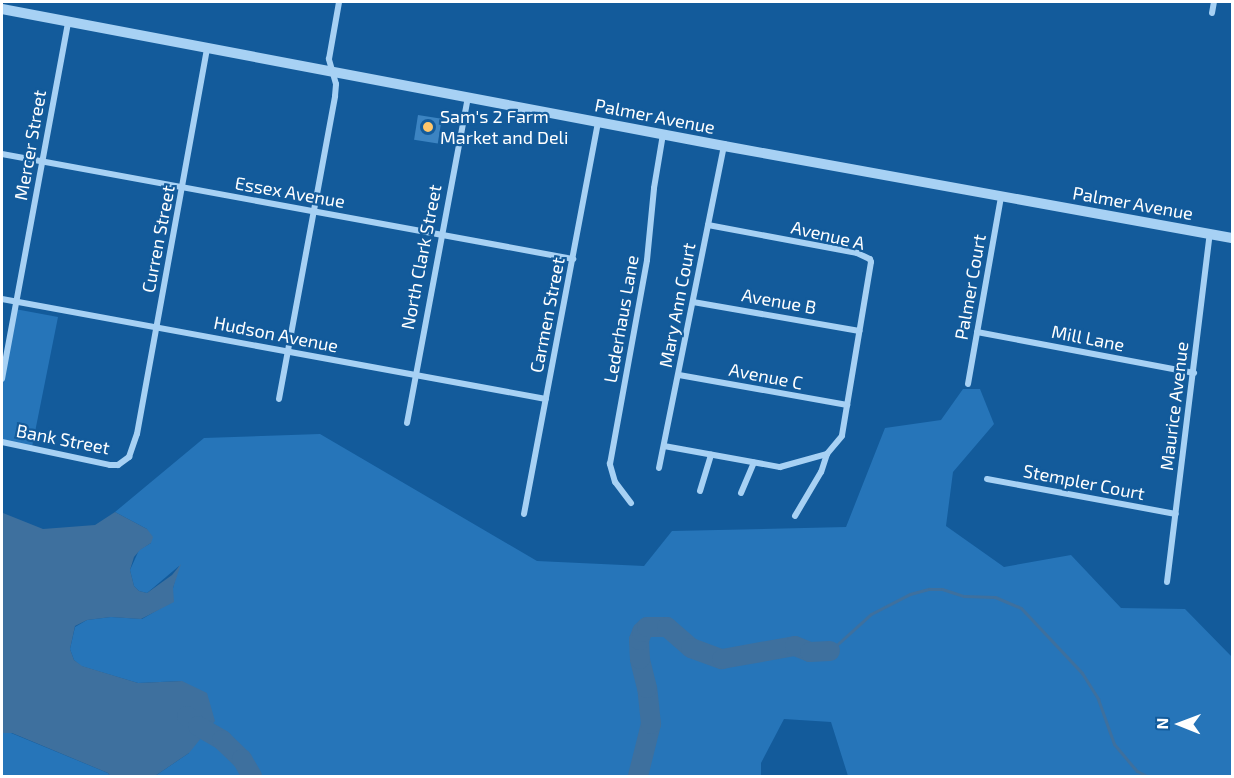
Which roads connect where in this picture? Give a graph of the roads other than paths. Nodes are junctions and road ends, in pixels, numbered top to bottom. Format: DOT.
graph roads {
  1 [pos="339,2"];
  2 [pos="1214,2"];
  3 [pos="2,9"];
  4 [pos="1212,13"];
  5 [pos="68,22"];
  6 [pos="207,49"];
  7 [pos="332,71"];
  8 [pos="468,97"];
  9 [pos="598,121"];
  10 [pos="663,134"];
  11 [pos="724,146"];
  12 [pos="2,154"];
  13 [pos="42,162"];
  14 [pos="183,188"];
  15 [pos="1001,195"];
  16 [pos="313,212"];
  17 [pos="708,225"];
  18 [pos="1210,234"];
  19 [pos="441,236"];
  20 [pos="1233,238"];
  21 [pos="573,259"];
  22 [pos="2,299"];
  23 [pos="16,302"];
  24 [pos="693,302"];
  25 [pos="157,327"];
  26 [pos="860,331"];
  27 [pos="977,332"];
  28 [pos="288,352"];
  29 [pos="1194,373"];
  30 [pos="416,375"];
  31 [pos="679,375"];
  32 [pos="2,379"];
  33 [pos="968,384"];
  34 [pos="279,399"];
  35 [pos="546,399"];
  36 [pos="848,405"];
  37 [pos="407,423"];
  38 [pos="137,434"];
  39 [pos="2,442"];
  40 [pos="664,446"];
  41 [pos="827,454"];
  42 [pos="711,455"];
  43 [pos="754,463"];
  44 [pos="658,468"];
  45 [pos="987,479"];
  46 [pos="700,491"];
  47 [pos="741,493"];
  48 [pos="631,504"];
  49 [pos="524,514"];
  50 [pos="1176,514"];
  51 [pos="795,516"];
  52 [pos="1167,582"];
  1 -- 7 [label="street"];
  2 -- 4 [label="street"];
  3 -- 5 [label="street, Palmer Avenue"];
  5 -- 6 [label="street, Palmer Avenue"];
  5 -- 13 [label="street, Mercer Street"];
  6 -- 7 [label="street, Palmer Avenue"];
  6 -- 14 [label="street, Curren Street"];
  7 -- 8 [label="street, Palmer Avenue"];
  7 -- 16 [label="street"];
  8 -- 9 [label="street, Palmer Avenue"];
  8 -- 19 [label="street, North Clark Street"];
  9 -- 10 [label="street, Palmer Avenue"];
  9 -- 21 [label="street, Carmen Street"];
  10 -- 11 [label="street, Palmer Avenue"];
  10 -- 48 [label="street, Lederhaus Lane"];
  11 -- 15 [label="street, Palmer Avenue"];
  11 -- 17 [label="street, Mary Ann Court"];
  12 -- 13 [label="street, Essex Avenue"];
  13 -- 14 [label="street, Essex Avenue"];
  13 -- 23 [label="street, Mercer Street"];
  14 -- 16 [label="street, Essex Avenue"];
  14 -- 25 [label="street, Curren Street"];
  15 -- 18 [label="street, Palmer Avenue"];
  15 -- 27 [label="street, Palmer Court"];
  16 -- 19 [label="street, Essex Avenue"];
  16 -- 28 [label="street"];
  17 -- 24 [label="street, Mary Ann Court"];
  17 -- 26 [label="street, Avenue A"];
  18 -- 20 [label="street, Palmer Avenue"];
  18 -- 29 [label="street, Maurice Avenue"];
  19 -- 21 [label="street, Essex Avenue"];
  19 -- 30 [label="street, North Clark Street"];
  21 -- 35 [label="street, Carmen Street"];
  22 -- 23 [label="street, Hudson Avenue"];
  23 -- 25 [label="street, Hudson Avenue"];
  23 -- 32 [label="street, Mercer Street"];
  24 -- 26 [label="street, Avenue B"];
  24 -- 31 [label="street, Mary Ann Court"];
  25 -- 28 [label="street, Hudson Avenue"];
  25 -- 38 [label="street, Curren Street"];
  26 -- 36 [label="street"];
  27 -- 29 [label="street, Mill Lane"];
  27 -- 33 [label="street, Palmer Court"];
  28 -- 30 [label="street, Hudson Avenue"];
  28 -- 34 [label="street"];
  29 -- 50 [label="street, Maurice Avenue"];
  30 -- 35 [label="street, Hudson Avenue"];
  30 -- 37 [label="street, North Clark Street"];
  31 -- 36 [label="street, Avenue C"];
  31 -- 40 [label="street, Mary Ann Court"];
  35 -- 49 [label="street, Carmen Street"];
  36 -- 41 [label="street"];
  38 -- 39 [label="street, Bank Street"];
  40 -- 42 [label="street"];
  40 -- 44 [label="street, Mary Ann Court"];
  41 -- 43 [label="street"];
  41 -- 51 [label="street"];
  42 -- 43 [label="street"];
  42 -- 46 [label="street"];
  43 -- 47 [label="street"];
  45 -- 50 [label="street, Stempler Court"];
  50 -- 52 [label="street, Maurice Avenue"];
}
